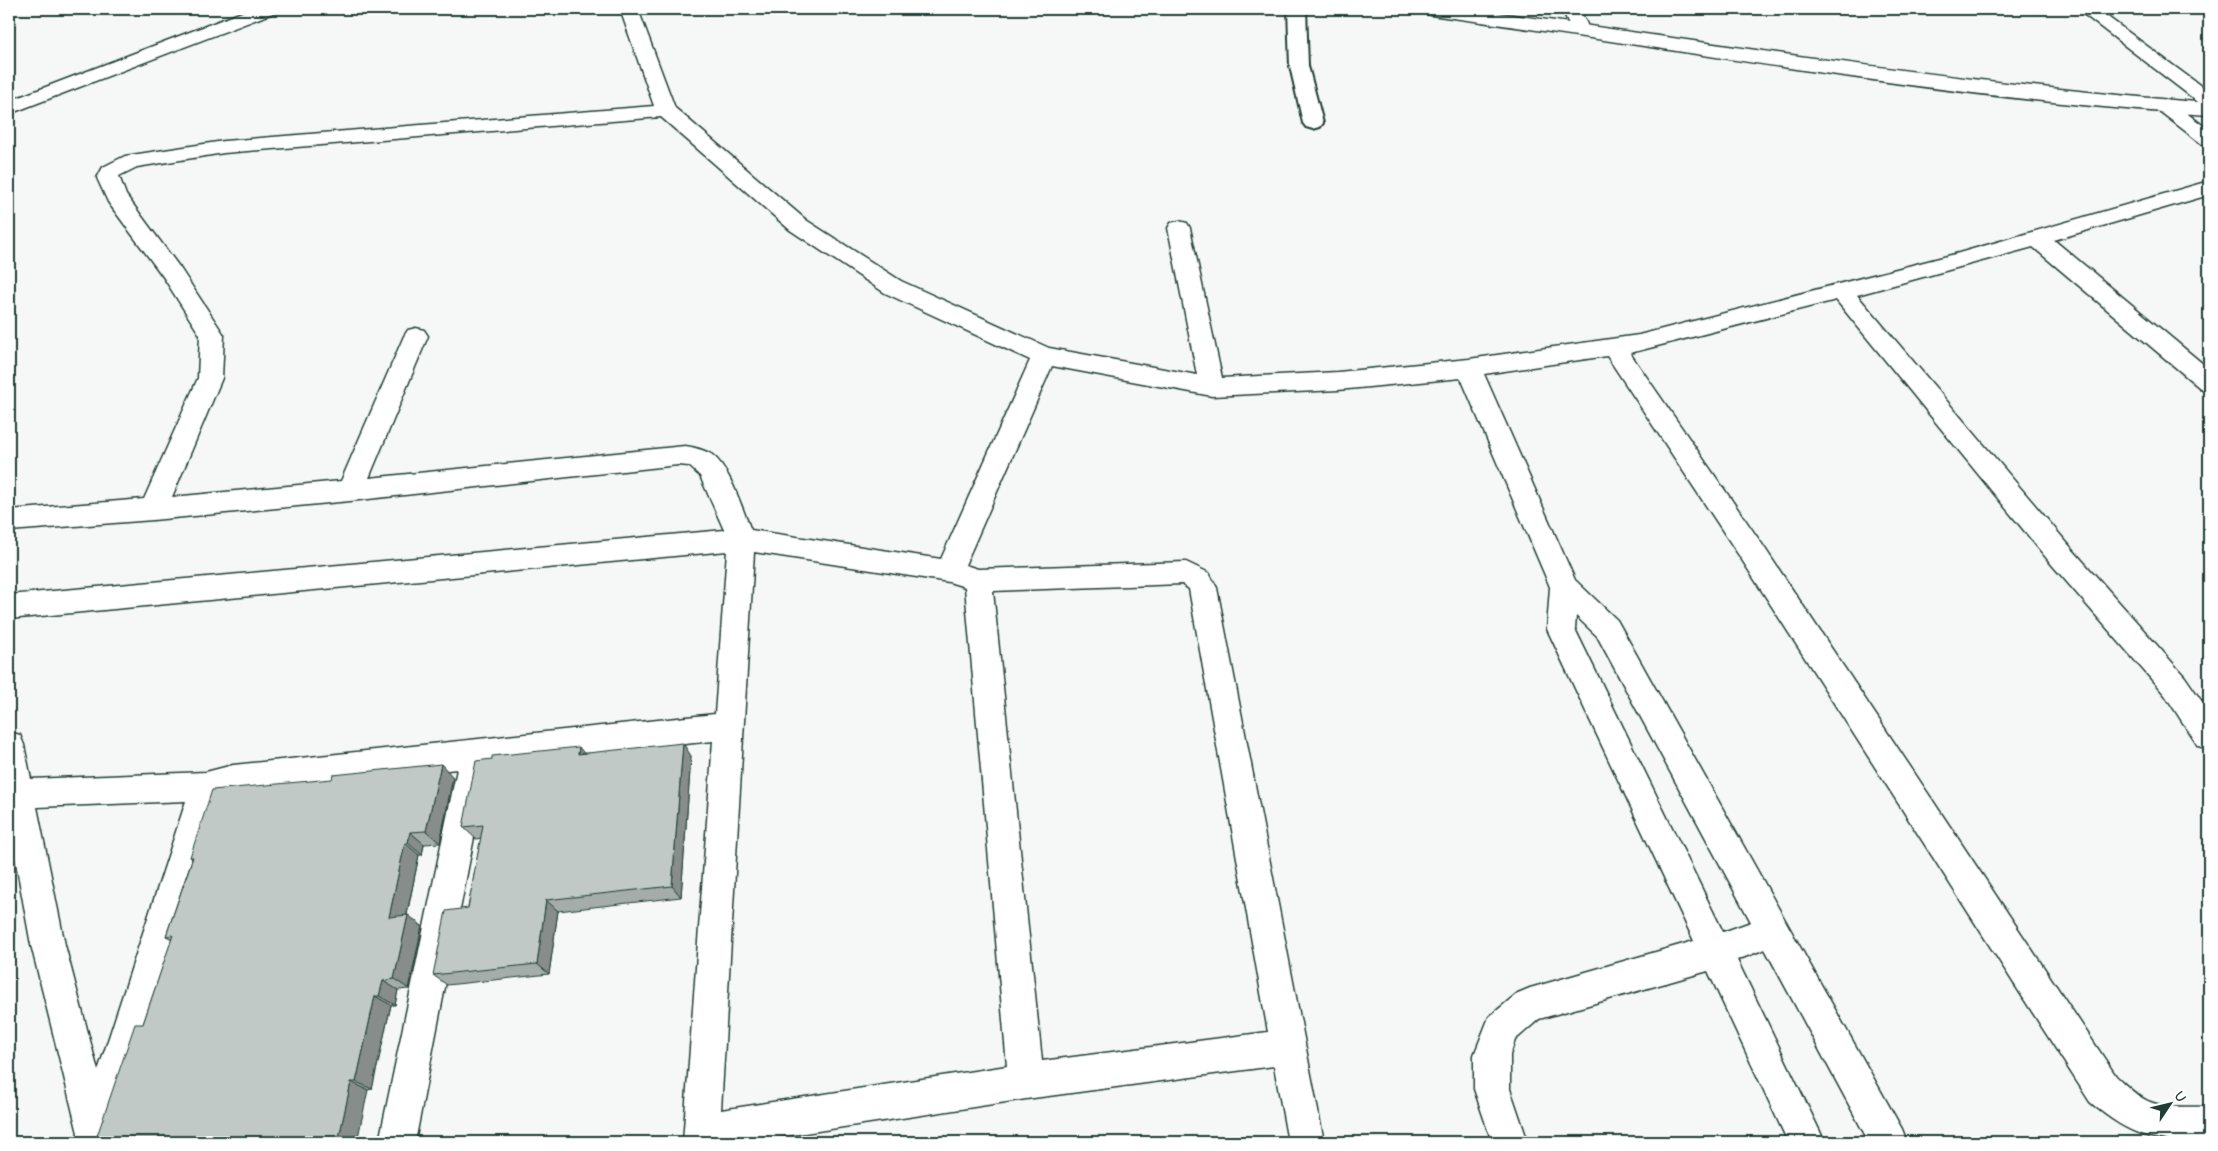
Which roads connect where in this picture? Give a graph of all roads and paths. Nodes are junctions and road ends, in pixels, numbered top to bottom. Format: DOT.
graph roads {
  1 [pos="266,9"];
  2 [pos="629,9"];
  3 [pos="1297,9"];
  4 [pos="1431,9"];
  5 [pos="1571,9"];
  6 [pos="2086,9"];
  7 [pos="1580,29"];
  8 [pos="2209,101"];
  9 [pos="2164,106"];
  10 [pos="9,108"];
  11 [pos="2209,109"];
  12 [pos="666,111"];
  13 [pos="1314,124"];
  14 [pos="2209,140"];
  15 [pos="2209,188"];
  16 [pos="1179,228"];
  17 [pos="2037,238"];
  18 [pos="1841,291"];
  19 [pos="416,336"];
  20 [pos="1613,347"];
  21 [pos="1044,356"];
  22 [pos="1469,368"];
  23 [pos="2209,382"];
  24 [pos="1212,387"];
  25 [pos="350,491"];
  26 [pos="153,510"];
  27 [pos="9,521"];
  28 [pos="741,539"];
  29 [pos="964,576"];
  30 [pos="1564,587"];
  31 [pos="9,607"];
  32 [pos="728,726"];
  33 [pos="2209,736"];
  34 [pos="9,745"];
  35 [pos="475,754"];
  36 [pos="206,786"];
  37 [pos="17,794"];
  38 [pos="1772,930"];
  39 [pos="1715,952"];
  40 [pos="1289,1047"];
  41 [pos="1026,1081"];
  42 [pos="2209,1125"];
  43 [pos="701,1137"];
  44 [pos="94,1138"];
  45 [pos="397,1142"];
  46 [pos="1306,1142"];
  47 [pos="1510,1142"];
  48 [pos="1807,1142"];
  49 [pos="1890,1142"];
  1 -- 10 [label="main road"];
  2 -- 12 [label="main road"];
  3 -- 13 [label="lane"];
  4 -- 7 [label="main road"];
  5 -- 7 [label="main road"];
  6 -- 8 [label="main road"];
  7 -- 9 [label="main road"];
  9 -- 11 [label="main road"];
  9 -- 14 [label="main road"];
  12 -- 21 [label="main road"];
  12 -- 26 [label="main road"];
  15 -- 17 [label="main road"];
  16 -- 24 [label="main road"];
  17 -- 18 [label="main road"];
  17 -- 23 [label="main road"];
  18 -- 20 [label="main road"];
  18 -- 33 [label="main road"];
  19 -- 25 [label="main road"];
  20 -- 22 [label="main road"];
  20 -- 42 [label="main road"];
  21 -- 24 [label="main road"];
  21 -- 29 [label="main road"];
  22 -- 24 [label="main road"];
  22 -- 30 [label="main road"];
  25 -- 26 [label="main road"];
  25 -- 28 [label="main road"];
  26 -- 27 [label="main road"];
  28 -- 29 [label="main road"];
  28 -- 31 [label="main road"];
  28 -- 32 [label="main road"];
  29 -- 40 [label="main road"];
  29 -- 41 [label="main road"];
  30 -- 38 [label="main road"];
  30 -- 39 [label="main road"];
  32 -- 35 [label="main road"];
  32 -- 43 [label="main road"];
  34 -- 37 [label="main road"];
  35 -- 36 [label="main road"];
  35 -- 45 [label="main road"];
  36 -- 37 [label="main road"];
  36 -- 44 [label="main road"];
  37 -- 44 [label="main road"];
  38 -- 39 [label="main road"];
  38 -- 49 [label="main road"];
  39 -- 47 [label="main road"];
  39 -- 48 [label="main road"];
  40 -- 41 [label="main road"];
  40 -- 46 [label="main road"];
  41 -- 43 [label="main road"];
}
